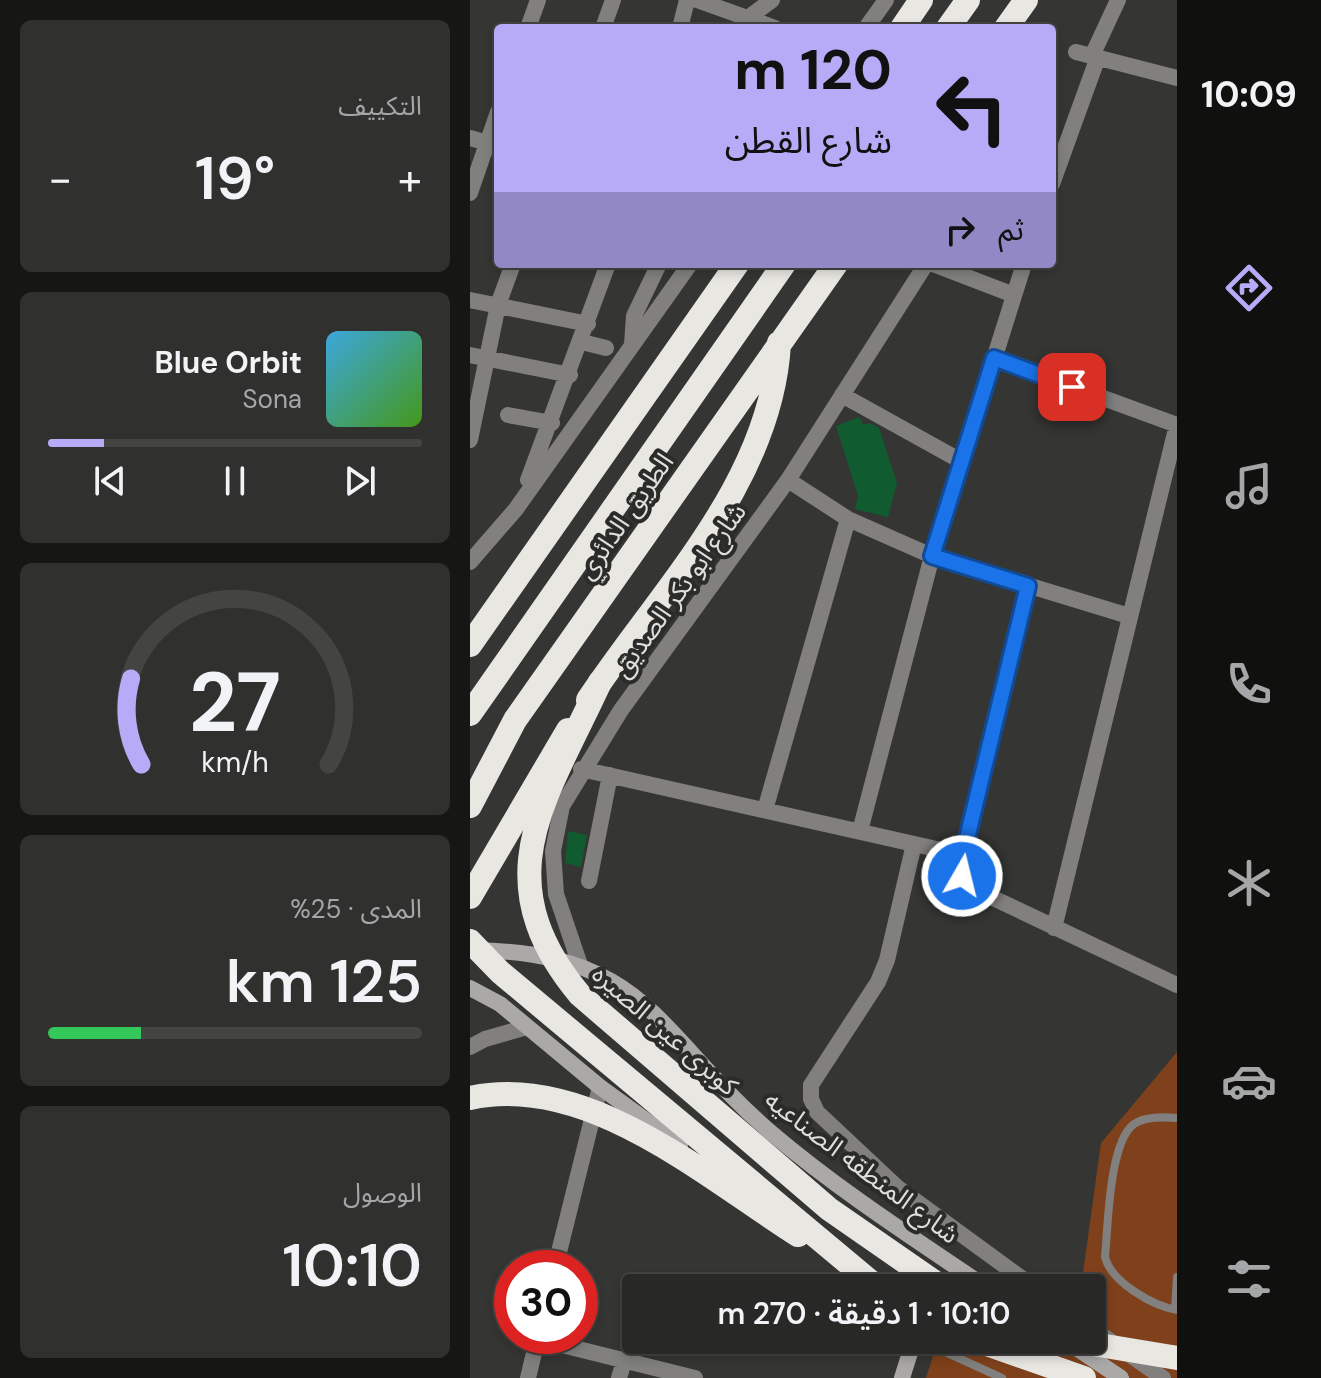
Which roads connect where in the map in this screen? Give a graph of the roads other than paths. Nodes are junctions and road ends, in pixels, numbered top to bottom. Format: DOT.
graph roads {
  1 [pos="538,0"];
  2 [pos="613,0"];
  3 [pos="687,0"];
  4 [pos="697,0"];
  5 [pos="772,0"];
  6 [pos="886,0"];
  7 [pos="921,0"];
  8 [pos="968,0"];
  9 [pos="1026,0"];
  10 [pos="1118,0"];
  11 [pos="727,5"];
  12 [pos="748,18"];
  13 [pos="529,24"];
  14 [pos="604,24"];
  15 [pos="681,24"];
  16 [pos="764,24"];
  17 [pos="869,24"];
  18 [pos="905,24"];
  19 [pos="951,24"];
  20 [pos="1009,24"];
  21 [pos="1088,55"];
  22 [pos="1177,78"];
  23 [pos="470,138"];
  24 [pos="493,144"];
  25 [pos="1056,170"];
  26 [pos="470,193"];
  27 [pos="512,268"];
  28 [pos="607,268"];
  29 [pos="657,268"];
  30 [pos="687,268"];
  31 [pos="734,268"];
  32 [pos="781,268"];
  33 [pos="833,268"];
  34 [pos="923,268"];
  35 [pos="943,268"];
  36 [pos="1023,268"];
  37 [pos="1014,295"];
  38 [pos="470,300"];
  39 [pos="498,305"];
  40 [pos="588,324"];
  41 [pos="582,342"];
  42 [pos="779,343"];
  43 [pos="632,344"];
  44 [pos="606,348"];
  45 [pos="478,356"];
  46 [pos="994,358"];
  47 [pos="570,375"];
  48 [pos="842,395"];
  49 [pos="472,414"];
  50 [pos="508,415"];
  51 [pos="552,423"];
  52 [pos="1177,425"];
  53 [pos="470,440"];
  54 [pos="961,461"];
  55 [pos="788,480"];
  56 [pos="516,509"];
  57 [pos="848,519"];
  58 [pos="932,556"];
  59 [pos="470,562"];
  60 [pos="1028,586"];
  61 [pos="1129,616"];
  62 [pos="470,645"];
  63 [pos="600,682"];
  64 [pos="470,714"];
  65 [pos="581,769"];
  66 [pos="610,775"];
  67 [pos="470,806"];
  68 [pos="765,810"];
  69 [pos="860,831"];
  70 [pos="914,844"];
  71 [pos="963,855"];
  72 [pos="589,881"];
  73 [pos="470,897"];
  74 [pos="1054,928"];
  75 [pos="470,941"];
  76 [pos="470,950"];
  77 [pos="580,965"];
  78 [pos="1176,978"];
  79 [pos="470,988"];
  80 [pos="527,1027"];
  81 [pos="470,1047"];
  82 [pos="600,1087"];
  83 [pos="470,1098"];
  84 [pos="1177,1118"];
  85 [pos="559,1250"];
  86 [pos="940,1256"];
  87 [pos="857,1274"];
  88 [pos="859,1274"];
  89 [pos="861,1274"];
  90 [pos="923,1274"];
  91 [pos="935,1274"];
  92 [pos="966,1274"];
  93 [pos="1016,1274"];
  94 [pos="1177,1277"];
  95 [pos="1176,1309"];
  96 [pos="1106,1338"];
  97 [pos="1106,1346"];
  98 [pos="534,1354"];
  99 [pos="598,1354"];
  100 [pos="911,1354"];
  101 [pos="948,1354"];
  102 [pos="1015,1354"];
  103 [pos="1087,1354"];
  104 [pos="1177,1358"];
  105 [pos="624,1361"];
  106 [pos="528,1378"];
  107 [pos="619,1378"];
  108 [pos="695,1378"];
  109 [pos="902,1378"];
  110 [pos="1002,1378"];
  111 [pos="1084,1378"];
  112 [pos="1121,1378"];
  113 [pos="1163,1378"];
  1 -- 13 [label="street"];
  2 -- 14 [label="street"];
  3 -- 15 [label="street"];
  4 -- 11 [label="street"];
  5 -- 12 [label="street"];
  6 -- 17 [label="street"];
  7 -- 18 [label="highway"];
  8 -- 19 [label="highway"];
  9 -- 20 [label="highway"];
  10 -- 21 [label="street"];
  11 -- 12 [label="street"];
  12 -- 16 [label="street"];
  21 -- 22 [label="street"];
  21 -- 25 [label="street"];
  23 -- 24 [label="street"];
  24 -- 26 [label="street"];
  27 -- 39 [label="street"];
  28 -- 40 [label="street"];
  29 -- 43 [label="street"];
  30 -- 43 [label="street"];
  31 -- 62 [label="highway"];
  32 -- 64 [label="highway, الطريق الدائري"];
  33 -- 42 [label="highway, الطريق الدائري"];
  34 -- 48 [label="street, شارع ابو بكر الصديق"];
  35 -- 37 [label="street"];
  36 -- 37 [label="street"];
  37 -- 46 [label="street"];
  38 -- 39 [label="street"];
  39 -- 40 [label="street"];
  39 -- 45 [label="street"];
  40 -- 41 [label="street"];
  41 -- 44 [label="street"];
  41 -- 47 [label="street"];
  42 -- 63 [label="highway"];
  42 -- 67 [label="highway, الطريق الدائري"];
  43 -- 56 [label="street"];
  45 -- 47 [label="street"];
  45 -- 49 [label="street"];
  46 -- 52 [label="street"];
  46 -- 54 [label="street"];
  47 -- 51 [label="street"];
  48 -- 54 [label="street"];
  48 -- 55 [label="street, شارع ابو بكر الصديق"];
  49 -- 53 [label="street"];
  50 -- 51 [label="street"];
  51 -- 56 [label="street"];
  52 -- 61 [label="street"];
  54 -- 58 [label="street"];
  55 -- 57 [label="street"];
  55 -- 65 [label="street, شارع ابو بكر الصديق"];
  56 -- 59 [label="street"];
  57 -- 58 [label="street"];
  57 -- 68 [label="street"];
  58 -- 60 [label="street"];
  58 -- 69 [label="street"];
  60 -- 61 [label="street"];
  60 -- 71 [label="street"];
  61 -- 74 [label="street"];
  63 -- 73 [label="highway"];
  63 -- 90 [label="highway, كوبرى عين الصيره, bridge"];
  65 -- 66 [label="street"];
  65 -- 77 [label="street, شارع ابو بكر الصديق"];
  66 -- 68 [label="street"];
  66 -- 72 [label="street"];
  68 -- 69 [label="street"];
  69 -- 70 [label="street"];
  70 -- 71 [label="street"];
  70 -- 93 [label="street"];
  71 -- 74 [label="street"];
  74 -- 78 [label="street"];
  75 -- 89 [label="highway, bridge"];
  76 -- 77 [label="street, شارع المنطقه الصناعيه"];
  77 -- 86 [label="street, شارع المنطقه الصناعيه"];
  79 -- 80 [label="street"];
  80 -- 81 [label="street"];
  80 -- 82 [label="street"];
  82 -- 85 [label="street"];
  82 -- 88 [label="street"];
  83 -- 87 [label="highway, bridge"];
  84 -- 95 [label="lane"];
  86 -- 91 [label="street"];
  86 -- 92 [label="street, شارع المنطقه الصناعيه"];
  94 -- 95 [label="lane"];
  96 -- 113 [label="street"];
  97 -- 104 [label="highway, bridge"];
  98 -- 106 [label="street"];
  99 -- 105 [label="street"];
  100 -- 109 [label="street"];
  101 -- 110 [label="lane"];
  102 -- 111 [label="highway"];
  103 -- 112 [label="street"];
  105 -- 107 [label="street"];
  105 -- 108 [label="street"];
}
